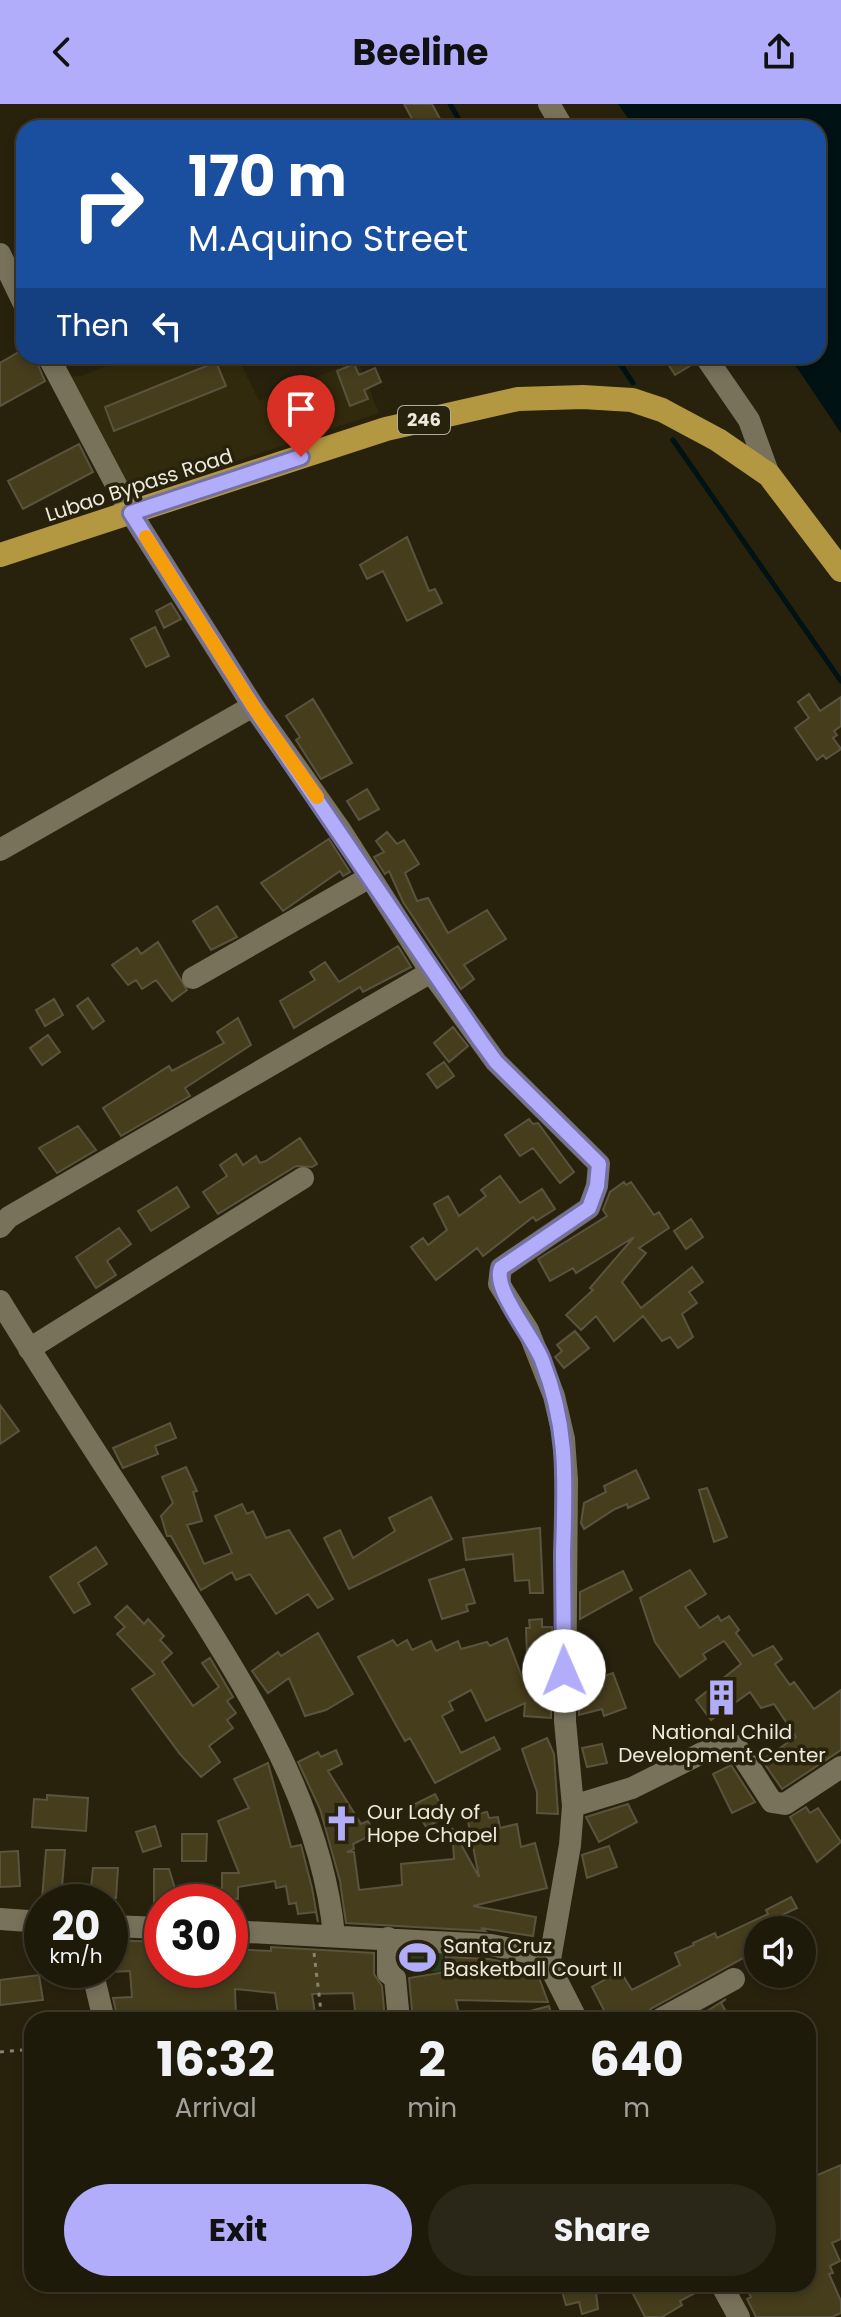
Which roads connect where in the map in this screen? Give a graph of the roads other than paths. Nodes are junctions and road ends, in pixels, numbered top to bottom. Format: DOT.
graph roads {
  1 [pos="0,254"];
  2 [pos="16,287"];
  3 [pos="52,364"];
  4 [pos="710,364"];
  5 [pos="769,475"];
  6 [pos="131,513"];
  7 [pos="0,555"];
  8 [pos="841,570"];
  9 [pos="253,706"];
  10 [pos="0,850"];
  11 [pos="370,877"];
  12 [pos="431,972"];
  13 [pos="193,978"];
  14 [pos="303,1178"];
  15 [pos="0,1227"];
  16 [pos="0,1301"];
  17 [pos="29,1349"];
  18 [pos="841,1767"];
  19 [pos="573,1806"];
  20 [pos="0,1919"];
  21 [pos="24,1921"];
  22 [pos="248,1932"];
  23 [pos="334,1935"];
  24 [pos="388,1938"];
  25 [pos="549,1965"];
  26 [pos="734,1979"];
  27 [pos="96,1988"];
  28 [pos="102,2012"];
  29 [pos="398,2012"];
  30 [pos="573,2012"];
  31 [pos="674,2012"];
  32 [pos="725,2292"];
  33 [pos="739,2317"];
  1 -- 2 [label="street"];
  3 -- 6 [label="street"];
  4 -- 5 [label="street"];
  5 -- 6 [label="highway, Lubao Bypass Road / 246"];
  5 -- 8 [label="highway, Lubao Bypass Road / 246"];
  6 -- 7 [label="highway, Lubao Bypass Road / 246"];
  6 -- 9 [label="street"];
  9 -- 10 [label="street"];
  9 -- 11 [label="street"];
  11 -- 12 [label="street"];
  11 -- 13 [label="street"];
  12 -- 15 [label="street"];
  12 -- 19 [label="street"];
  14 -- 17 [label="street"];
  16 -- 17 [label="street"];
  17 -- 23 [label="street"];
  18 -- 19 [label="street"];
  19 -- 25 [label="street"];
  20 -- 21 [label="street"];
  22 -- 23 [label="street"];
  23 -- 24 [label="street"];
  24 -- 25 [label="street"];
  24 -- 29 [label="street"];
  25 -- 30 [label="street"];
  26 -- 31 [label="street"];
  27 -- 28 [label="street"];
  32 -- 33 [label="street"];
}
